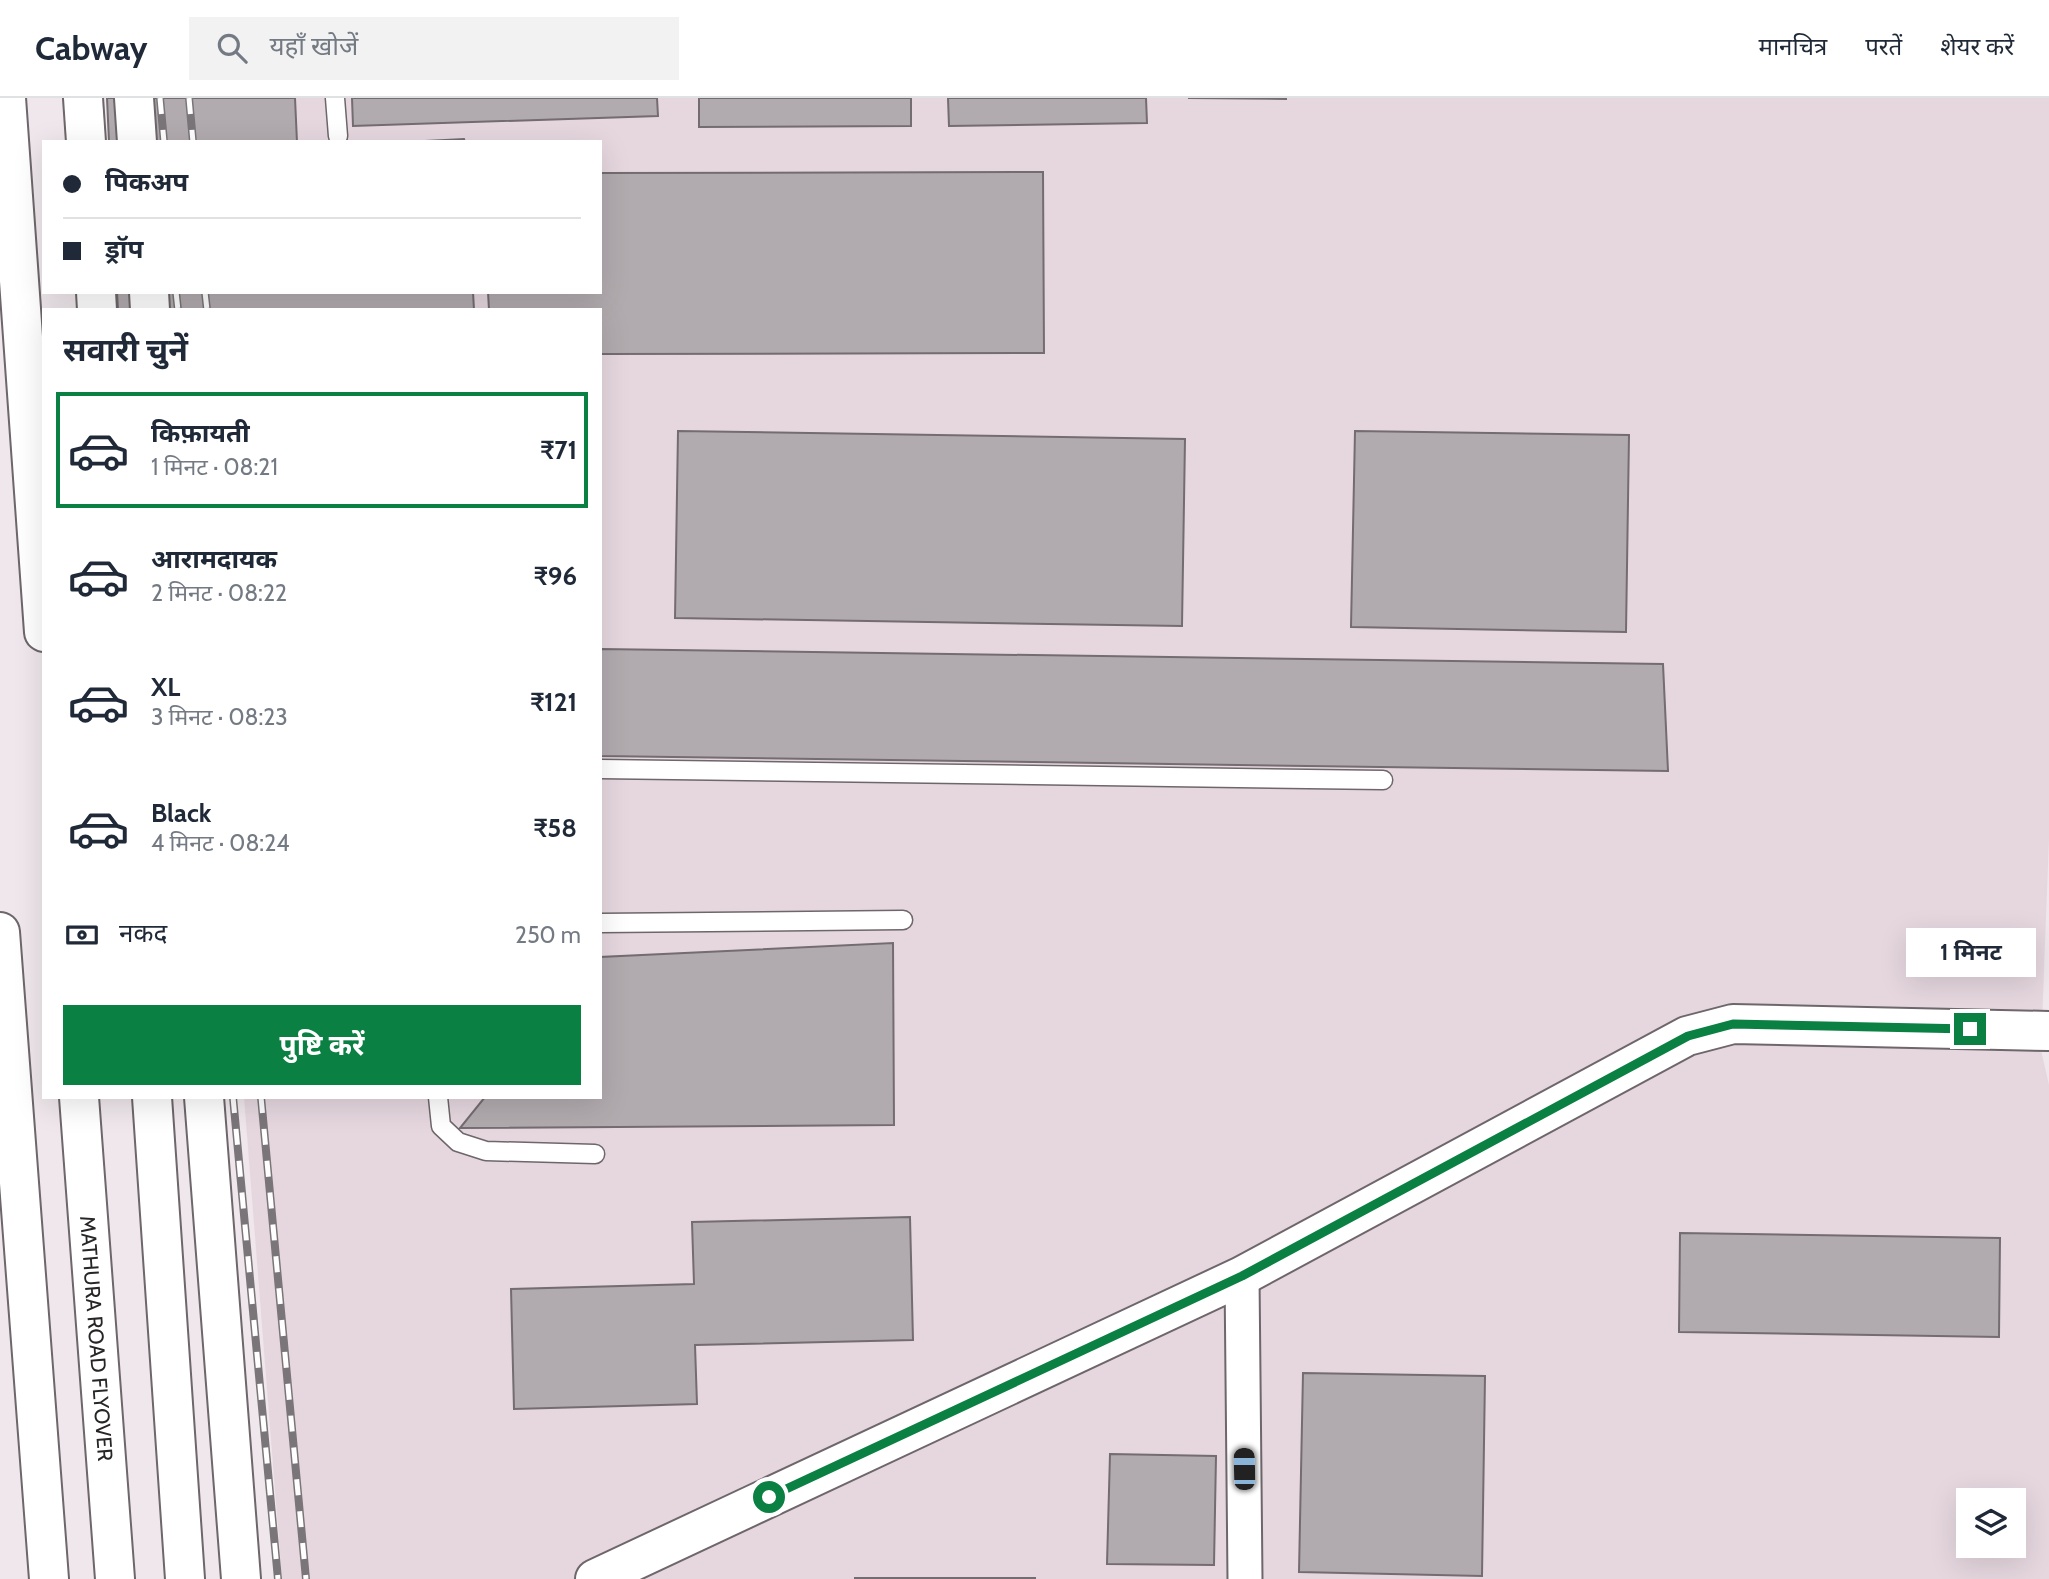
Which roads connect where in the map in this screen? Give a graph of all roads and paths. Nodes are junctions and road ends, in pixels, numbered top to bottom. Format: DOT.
graph roads {
  1 [pos="6,98"];
  2 [pos="83,98"];
  3 [pos="134,98"];
  4 [pos="335,98"];
  5 [pos="338,136"];
  6 [pos="86,140"];
  7 [pos="137,140"];
  8 [pos="42,608"];
  9 [pos="602,769"];
  10 [pos="1383,780"];
  11 [pos="903,920"];
  12 [pos="602,923"];
  13 [pos="0,932"];
  14 [pos="2049,1031"];
  15 [pos="79,1099"];
  16 [pos="152,1099"];
  17 [pos="204,1099"];
  18 [pos="438,1099"];
  19 [pos="595,1154"];
  20 [pos="9,1170"];
  21 [pos="1242,1276"];
  22 [pos="49,1579"];
  23 [pos="116,1579"];
  24 [pos="185,1579"];
  25 [pos="241,1579"];
  26 [pos="595,1579"];
  27 [pos="1245,1579"];
  1 -- 8 [label="main road"];
  2 -- 6 [label="main road"];
  3 -- 7 [label="main road"];
  4 -- 5 [label="lane"];
  9 -- 10 [label="lane"];
  11 -- 12 [label="lane"];
  13 -- 20 [label="main road"];
  14 -- 21 [label="main road"];
  15 -- 23 [label="main road, MATHURA ROAD FLYOVER"];
  16 -- 24 [label="main road"];
  17 -- 25 [label="main road"];
  18 -- 19 [label="lane"];
  20 -- 22 [label="main road"];
  21 -- 26 [label="main road"];
  21 -- 27 [label="street"];
}
